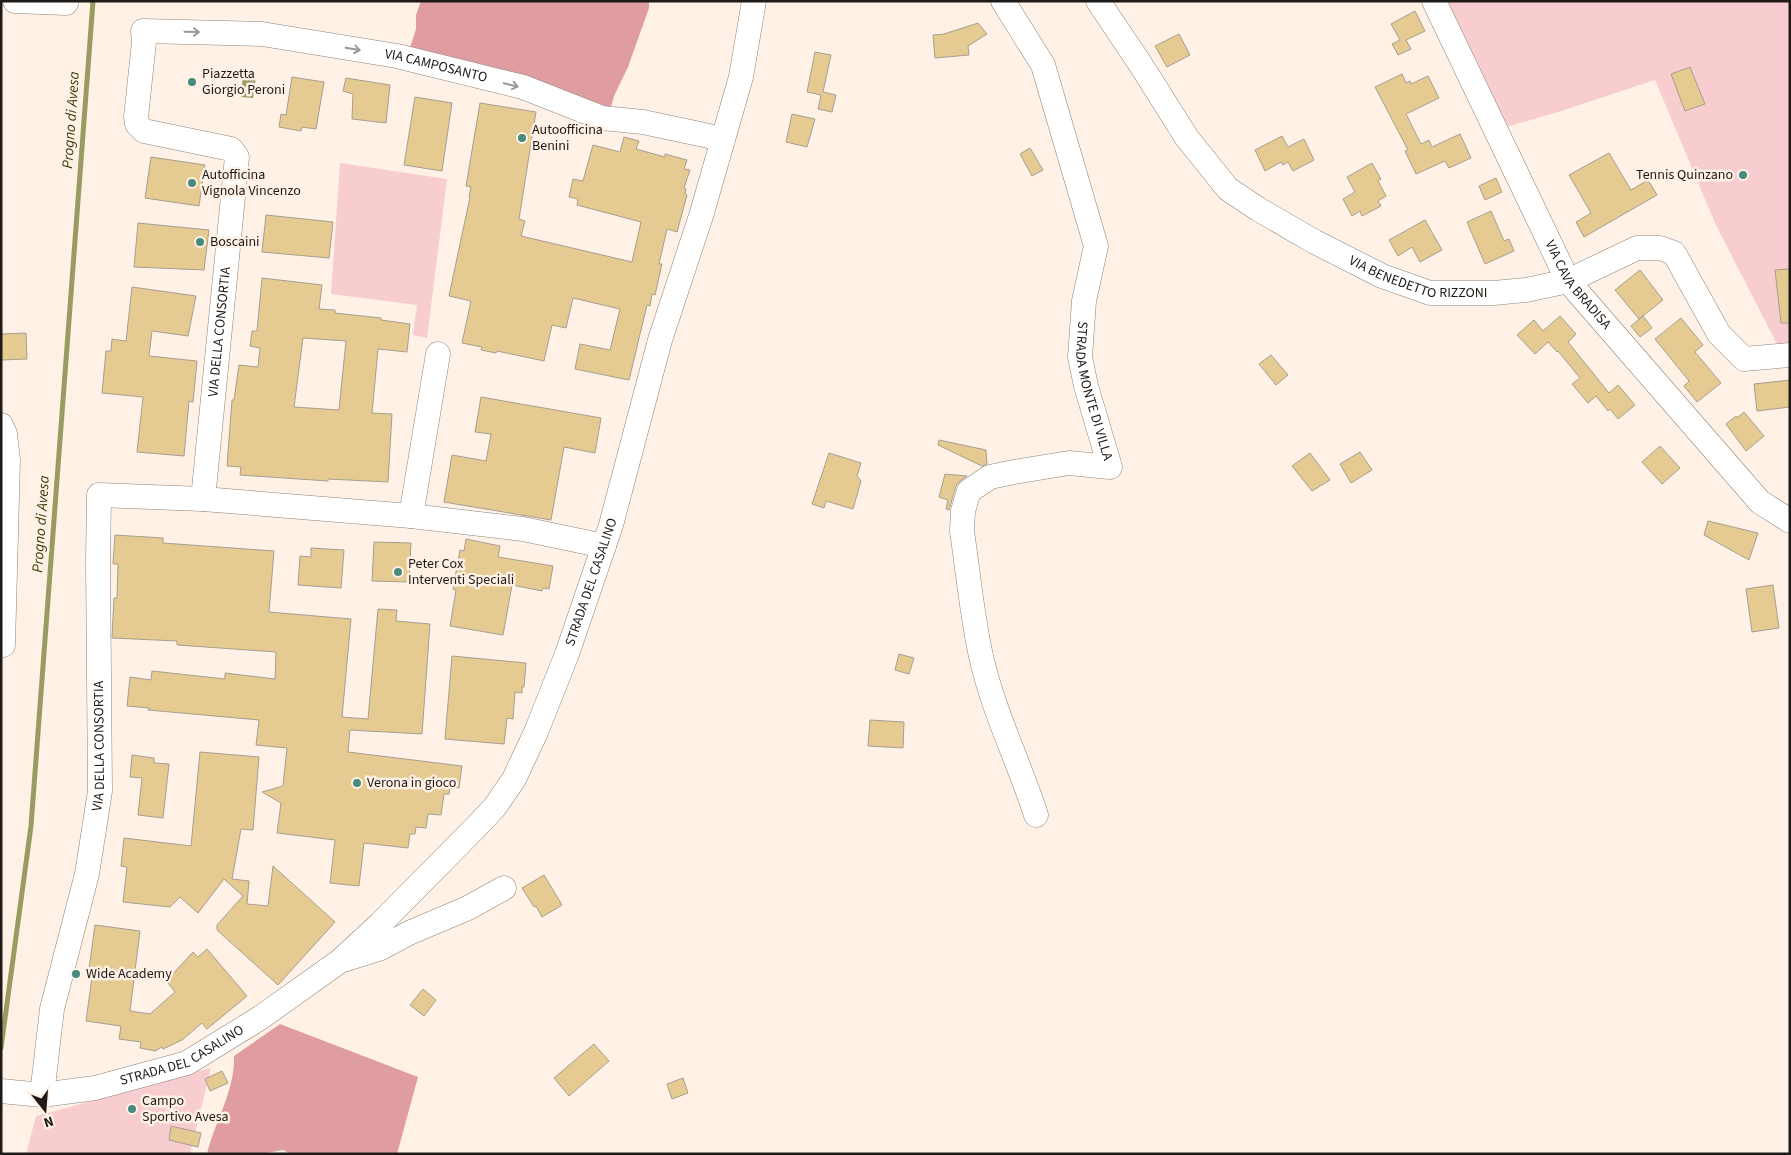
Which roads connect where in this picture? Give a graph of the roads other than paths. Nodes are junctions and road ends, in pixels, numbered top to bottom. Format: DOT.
graph roads {
  1 [pos="15,1"];
  2 [pos="754,1"];
  3 [pos="1003,1"];
  4 [pos="1098,1"];
  5 [pos="1434,1"];
  6 [pos="66,4"];
  7 [pos="143,31"];
  8 [pos="723,139"];
  9 [pos="1568,281"];
  10 [pos="438,354"];
  11 [pos="1790,355"];
  12 [pos="1,425"];
  13 [pos="203,498"];
  14 [pos="411,516"];
  15 [pos="1790,521"];
  16 [pos="604,546"];
  17 [pos="3,645"];
  18 [pos="1036,815"];
  19 [pos="504,888"];
  20 [pos="340,961"];
  21 [pos="1,1091"];
  22 [pos="42,1094"];
  1 -- 6 [label="street"];
  2 -- 8 [label="street, STRADA DEL CASALINO"];
  3 -- 18 [label="street, STRADA MONTE DI VILLA"];
  4 -- 9 [label="street, VIA BENEDETTO RIZZONI"];
  5 -- 9 [label="street, VIA CAVA BRADISA"];
  7 -- 8 [label="street, VIA CAMPOSANTO, one-way"];
  7 -- 13 [label="street, VIA DELLA CONSORTIA"];
  8 -- 16 [label="street, STRADA DEL CASALINO"];
  9 -- 11 [label="street, VIA BENEDETTO RIZZONI"];
  9 -- 15 [label="street, VIA CAVA BRADISA"];
  10 -- 14 [label="street"];
  12 -- 17 [label="street"];
  13 -- 14 [label="street, VIA DELLA CONSORTIA"];
  13 -- 22 [label="street, VIA DELLA CONSORTIA"];
  14 -- 16 [label="street, VIA DELLA CONSORTIA"];
  16 -- 20 [label="street, STRADA DEL CASALINO"];
  19 -- 20 [label="street, STRADA DEL CASALINO"];
  20 -- 22 [label="street, STRADA DEL CASALINO"];
  21 -- 22 [label="street, STRADA DEL CASALINO"];
}
